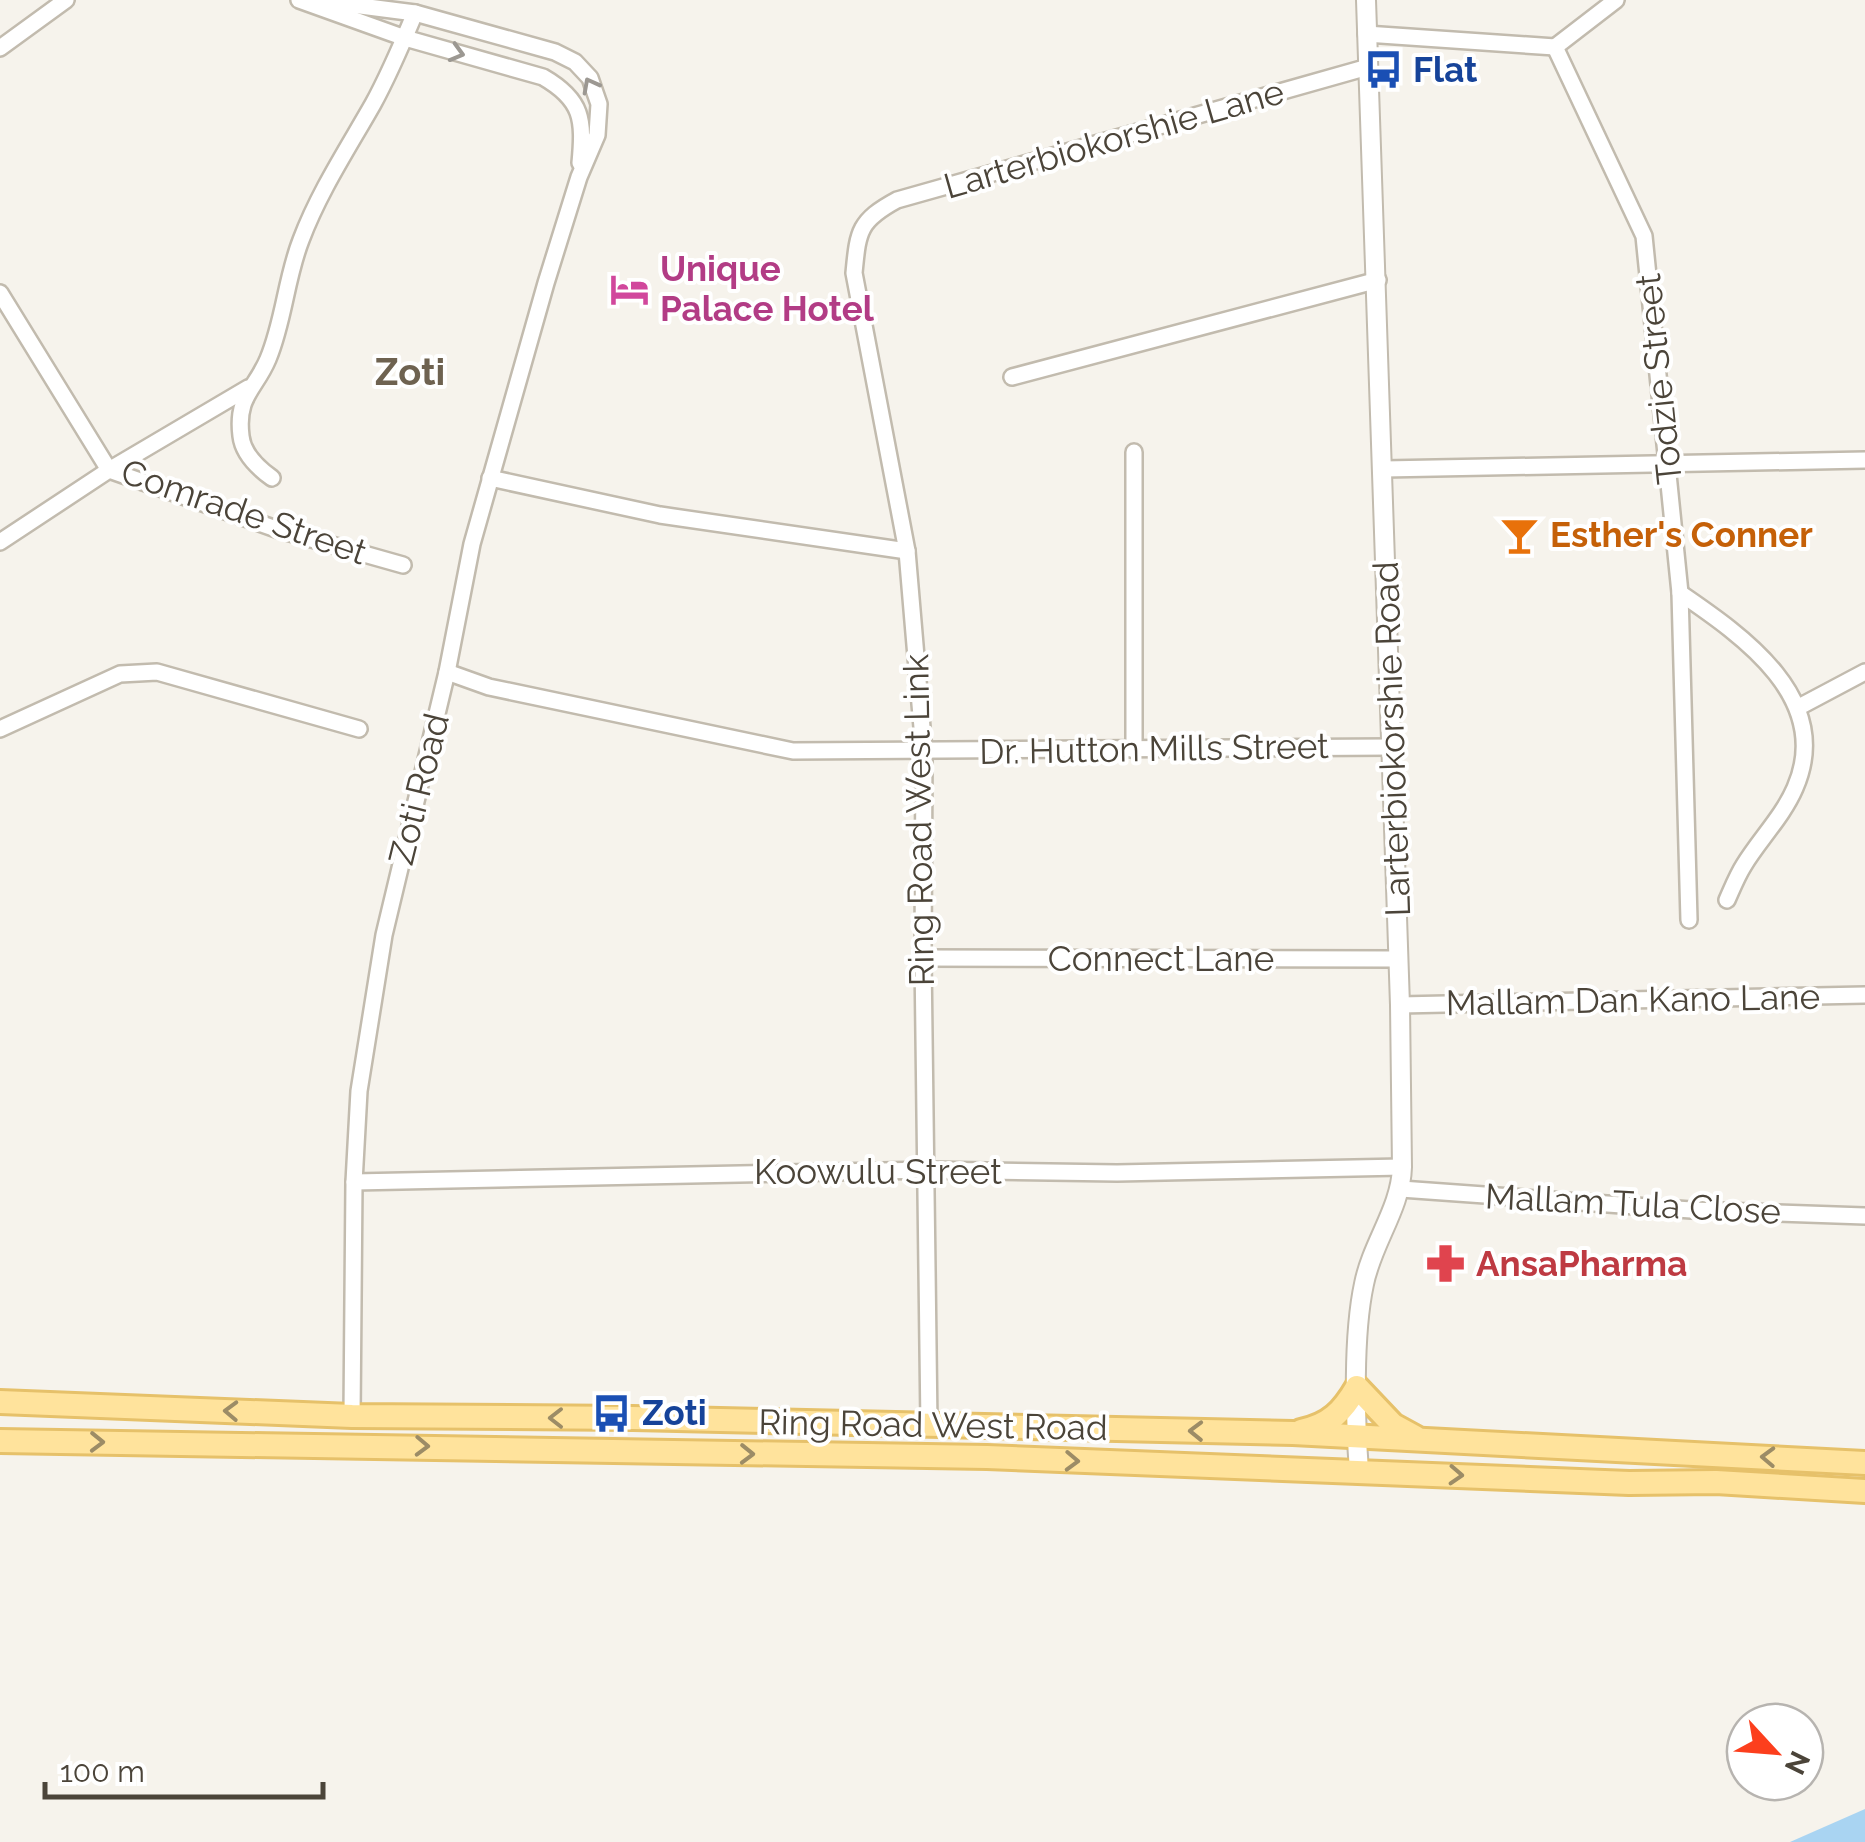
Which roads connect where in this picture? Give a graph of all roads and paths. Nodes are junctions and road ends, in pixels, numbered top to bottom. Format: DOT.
graph roads {
  1 [pos="66,0"];
  2 [pos="299,0"];
  3 [pos="314,0"];
  4 [pos="1366,0"];
  5 [pos="1616,0"];
  6 [pos="416,14"];
  7 [pos="1366,34"];
  8 [pos="405,38"];
  9 [pos="1555,47"];
  10 [pos="0,48"];
  11 [pos="1368,67"];
  12 [pos="580,176"];
  13 [pos="865,221"];
  14 [pos="1378,280"];
  15 [pos="0,293"];
  16 [pos="1012,377"];
  17 [pos="248,388"];
  18 [pos="1134,452"];
  19 [pos="1865,460"];
  20 [pos="1668,462"];
  21 [pos="1384,469"];
  22 [pos="109,470"];
  23 [pos="272,478"];
  24 [pos="490,478"];
  25 [pos="0,542"];
  26 [pos="907,551"];
  27 [pos="403,565"];
  28 [pos="1680,593"];
  29 [pos="447,672"];
  30 [pos="1865,672"];
  31 [pos="1799,708"];
  32 [pos="0,729"];
  33 [pos="359,729"];
  34 [pos="1391,747"];
  35 [pos="1134,750"];
  36 [pos="924,751"];
  37 [pos="1727,900"];
  38 [pos="1689,920"];
  39 [pos="922,958"];
  40 [pos="1398,960"];
  41 [pos="1865,994"];
  42 [pos="1400,1004"];
  43 [pos="1402,1166"];
  44 [pos="928,1170"];
  45 [pos="354,1182"];
  46 [pos="1401,1189"];
  47 [pos="1865,1216"];
  48 [pos="1357,1386"];
  49 [pos="0,1402"];
  50 [pos="352,1416"];
  51 [pos="929,1425"];
  52 [pos="1293,1433"];
  53 [pos="1356,1438"];
  54 [pos="1416,1438"];
  55 [pos="0,1441"];
  56 [pos="1865,1463"];
  57 [pos="1166,1464"];
  58 [pos="1359,1471"];
  59 [pos="1865,1491"];
  1 -- 10 [label="street"];
  2 -- 8 [label="street, Zoti Road"];
  3 -- 6 [label="street, Zoti Road"];
  4 -- 7 [label="street, Larterbiokorshie Road"];
  5 -- 9 [label="street"];
  6 -- 8 [label="street"];
  12 -- 6 [label="street, Zoti Road, one-way"];
  7 -- 9 [label="street"];
  7 -- 11 [label="street, Larterbiokorshie Road"];
  8 -- 12 [label="street, Zoti Road, one-way"];
  8 -- 17 [label="street"];
  9 -- 20 [label="street, Todzie Street"];
  11 -- 13 [label="street, Larterbiokorshie Lane"];
  11 -- 14 [label="street, Larterbiokorshie Road"];
  12 -- 24 [label="street, Zoti Road"];
  13 -- 26 [label="street, Ring Road West Link"];
  14 -- 16 [label="street"];
  14 -- 21 [label="street, Larterbiokorshie Road"];
  15 -- 22 [label="street, Comrade Street"];
  17 -- 22 [label="street"];
  17 -- 23 [label="street"];
  18 -- 35 [label="street"];
  19 -- 20 [label="street"];
  20 -- 21 [label="street"];
  20 -- 28 [label="street, Todzie Street"];
  21 -- 34 [label="street, Larterbiokorshie Road"];
  22 -- 25 [label="street"];
  22 -- 27 [label="street, Comrade Street"];
  24 -- 26 [label="street"];
  24 -- 29 [label="street, Zoti Road"];
  26 -- 36 [label="street, Ring Road West Link"];
  28 -- 31 [label="street"];
  28 -- 38 [label="street, Todzie Street"];
  29 -- 36 [label="street, Dr. Hutton Mills Street"];
  29 -- 45 [label="street, Zoti Road"];
  30 -- 31 [label="street"];
  31 -- 37 [label="street"];
  32 -- 33 [label="street"];
  34 -- 35 [label="street, Dr. Hutton Mills Street"];
  34 -- 40 [label="street, Larterbiokorshie Road"];
  35 -- 36 [label="street, Dr. Hutton Mills Street"];
  36 -- 39 [label="street, Ring Road West Link"];
  39 -- 40 [label="street, Connect Lane"];
  39 -- 44 [label="street, Ring Road West Link"];
  40 -- 42 [label="street, Larterbiokorshie Road"];
  41 -- 42 [label="street, Mallam Dan Kano Lane"];
  42 -- 43 [label="street, Larterbiokorshie Road"];
  43 -- 44 [label="street, Koowulu Street"];
  43 -- 46 [label="street, Larterbiokorshie Road"];
  44 -- 45 [label="street, Koowulu Street"];
  44 -- 51 [label="street, Ring Road West Link"];
  45 -- 50 [label="street, Zoti Road"];
  46 -- 47 [label="street, Mallam Tula Close"];
  46 -- 48 [label="street, Larterbiokorshie Road"];
  48 -- 52 [label="main road"];
  48 -- 53 [label="street, Larterbiokorshie Road"];
  48 -- 54 [label="main road"];
  50 -- 49 [label="main road, Ring Road West Road, one-way"];
  51 -- 50 [label="main road, Ring Road West Road, one-way"];
  52 -- 51 [label="main road, Ring Road West Road, one-way"];
  52 -- 53 [label="main road, Ring Road West Road"];
  53 -- 54 [label="main road, Ring Road West Road"];
  53 -- 57 [label="main road"];
  53 -- 58 [label="street, Larterbiokorshie Road"];
  56 -- 54 [label="main road, Ring Road West Road, one-way"];
  55 -- 57 [label="main road, Ring Road West Road, one-way"];
  57 -- 58 [label="main road, Ring Road West Road"];
  58 -- 59 [label="main road, Ring Road West Road, one-way"];
}
